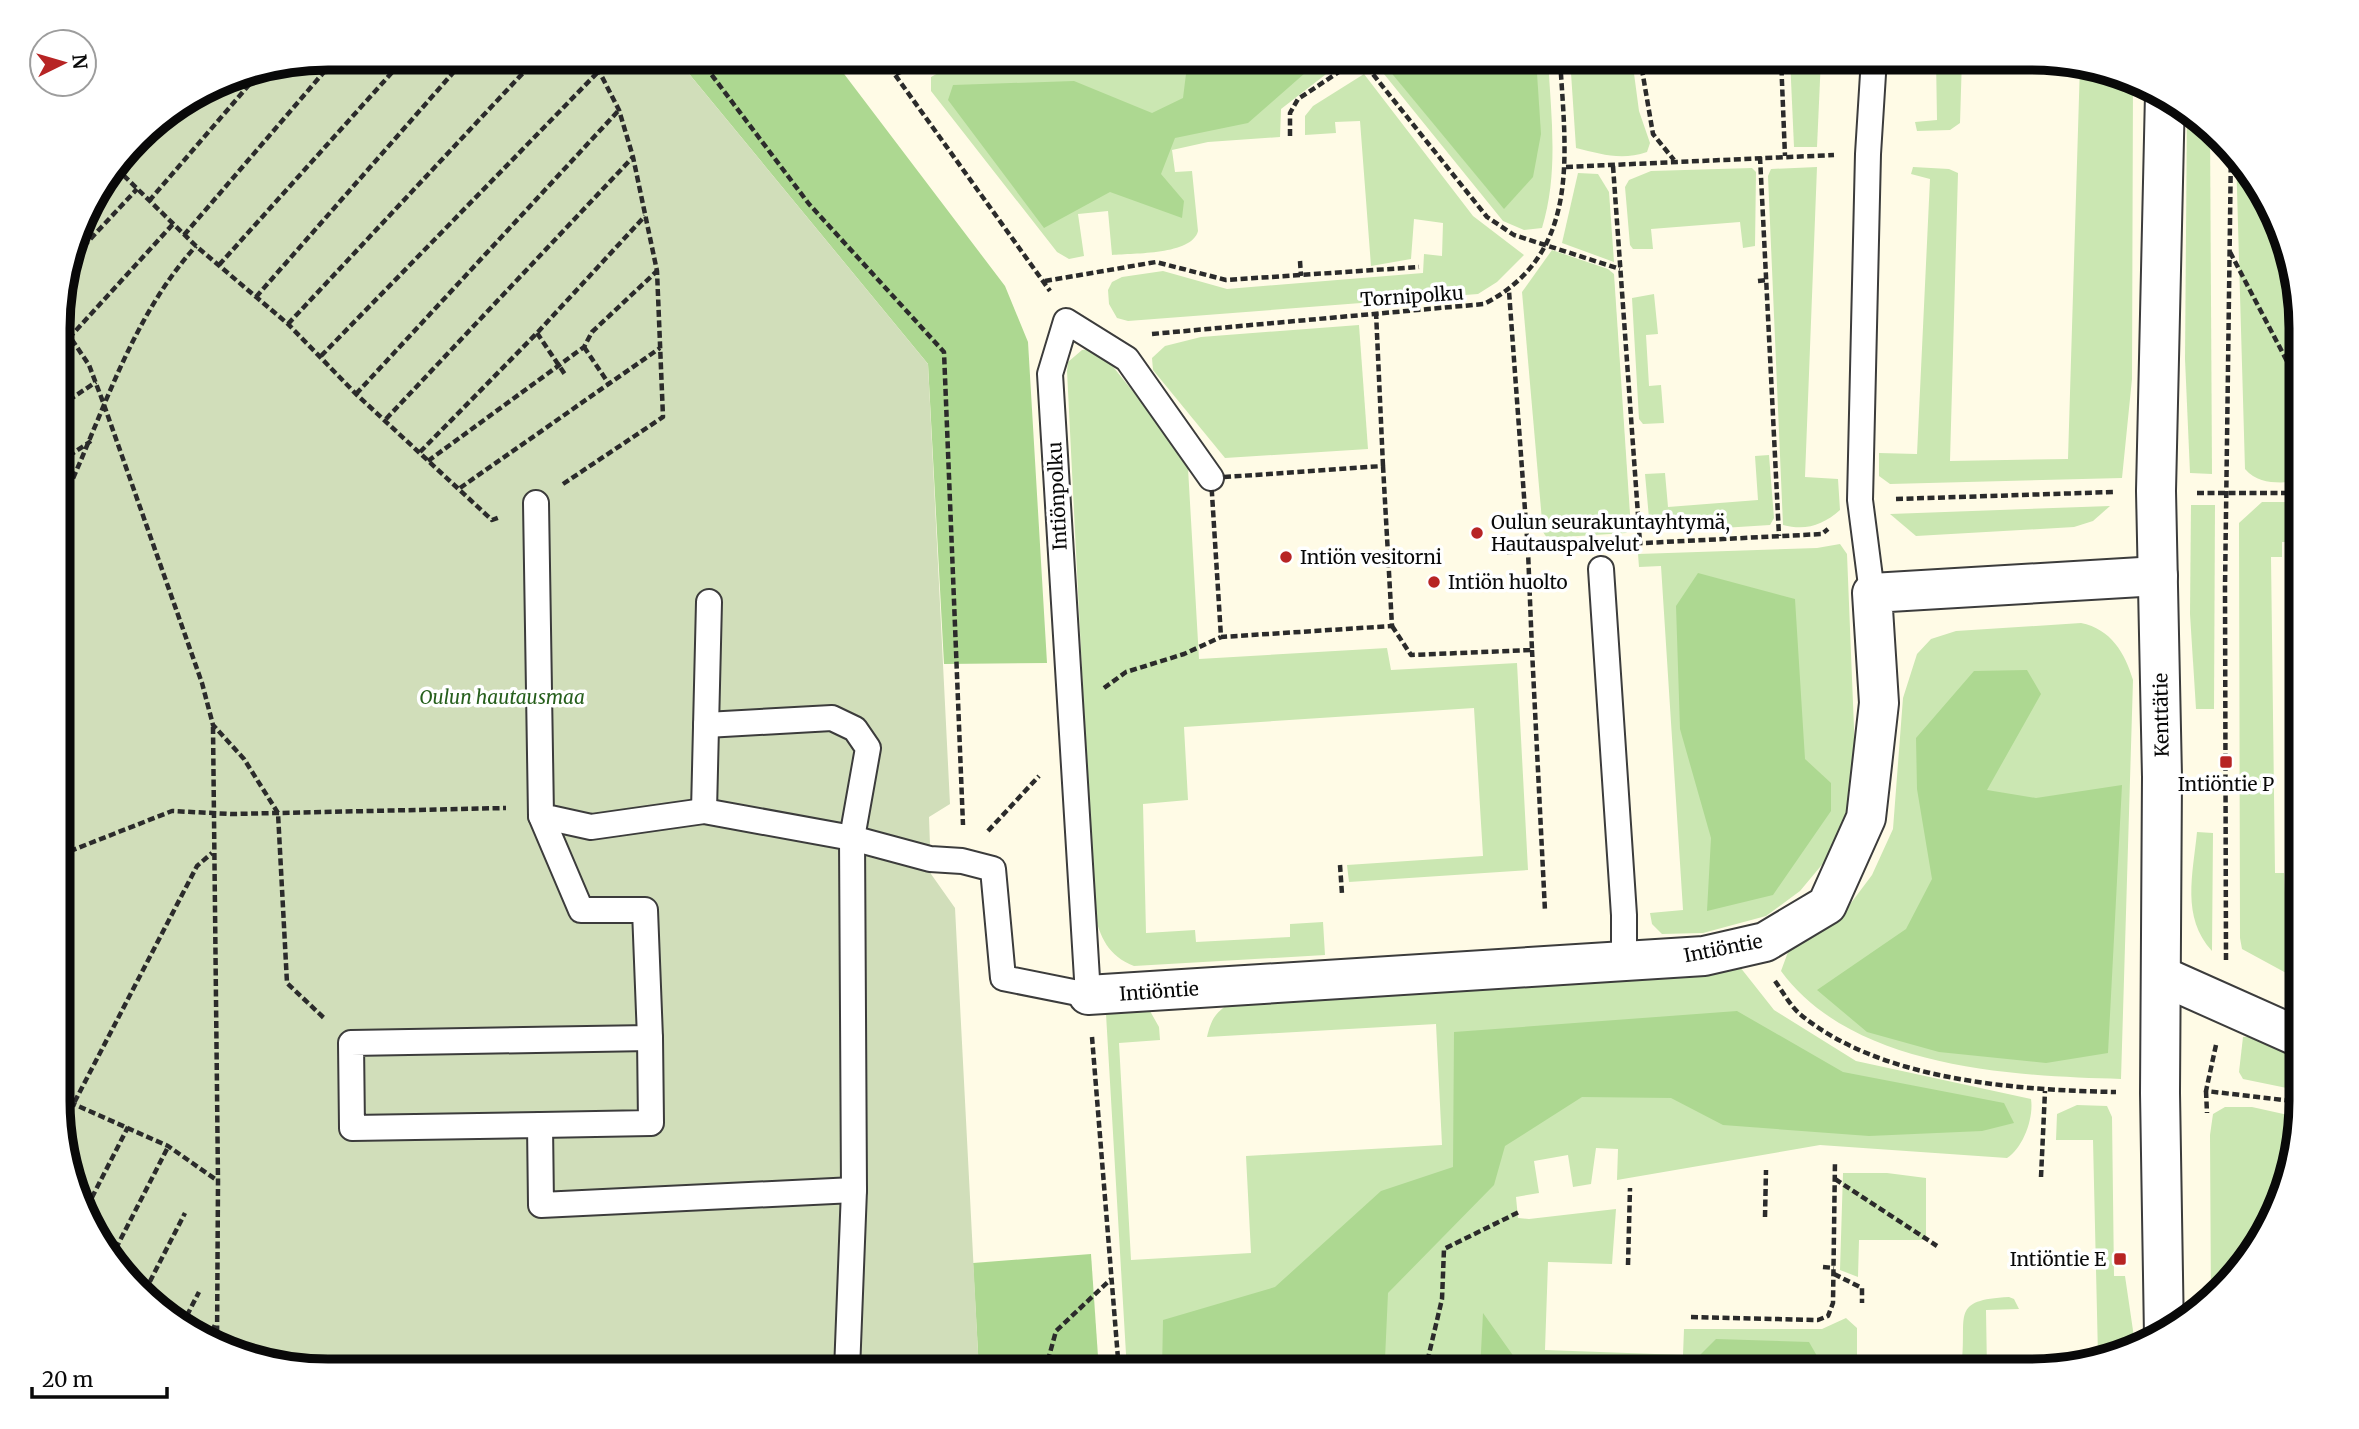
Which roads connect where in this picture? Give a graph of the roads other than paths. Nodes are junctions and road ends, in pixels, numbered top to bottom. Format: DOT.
graph roads {
  1 [pos="1873,70"];
  2 [pos="2165,108"];
  3 [pos="1211,478"];
  4 [pos="536,503"];
  5 [pos="1601,569"];
  6 [pos="2158,576"];
  7 [pos="1872,593"];
  8 [pos="709,602"];
  9 [pos="706,724"];
  10 [pos="704,811"];
  11 [pos="541,816"];
  12 [pos="852,838"];
  13 [pos="1624,960"];
  14 [pos="2162,976"];
  15 [pos="1088,995"];
  16 [pos="2289,1032"];
  17 [pos="650,1038"];
  18 [pos="540,1125"];
  19 [pos="854,1190"];
  20 [pos="2164,1322"];
  21 [pos="847,1359"];
  1 -- 7 [label="lane"];
  2 -- 6 [label="street, Kenttätie"];
  3 -- 15 [label="lane, Intiönpolku"];
  4 -- 11 [label="lane"];
  5 -- 13 [label="lane"];
  6 -- 7 [label="street"];
  6 -- 14 [label="street, Kenttätie"];
  7 -- 13 [label="street, Intiöntie"];
  8 -- 9 [label="lane"];
  9 -- 10 [label="lane"];
  9 -- 12 [label="lane"];
  10 -- 11 [label="lane"];
  10 -- 12 [label="lane"];
  11 -- 17 [label="lane"];
  12 -- 15 [label="lane"];
  12 -- 19 [label="lane"];
  13 -- 15 [label="street, Intiöntie"];
  14 -- 16 [label="street"];
  14 -- 20 [label="street, Kenttätie"];
  17 -- 18 [label="lane"];
  17 -- 18 [label="lane"];
  18 -- 19 [label="lane"];
  19 -- 21 [label="lane"];
}
